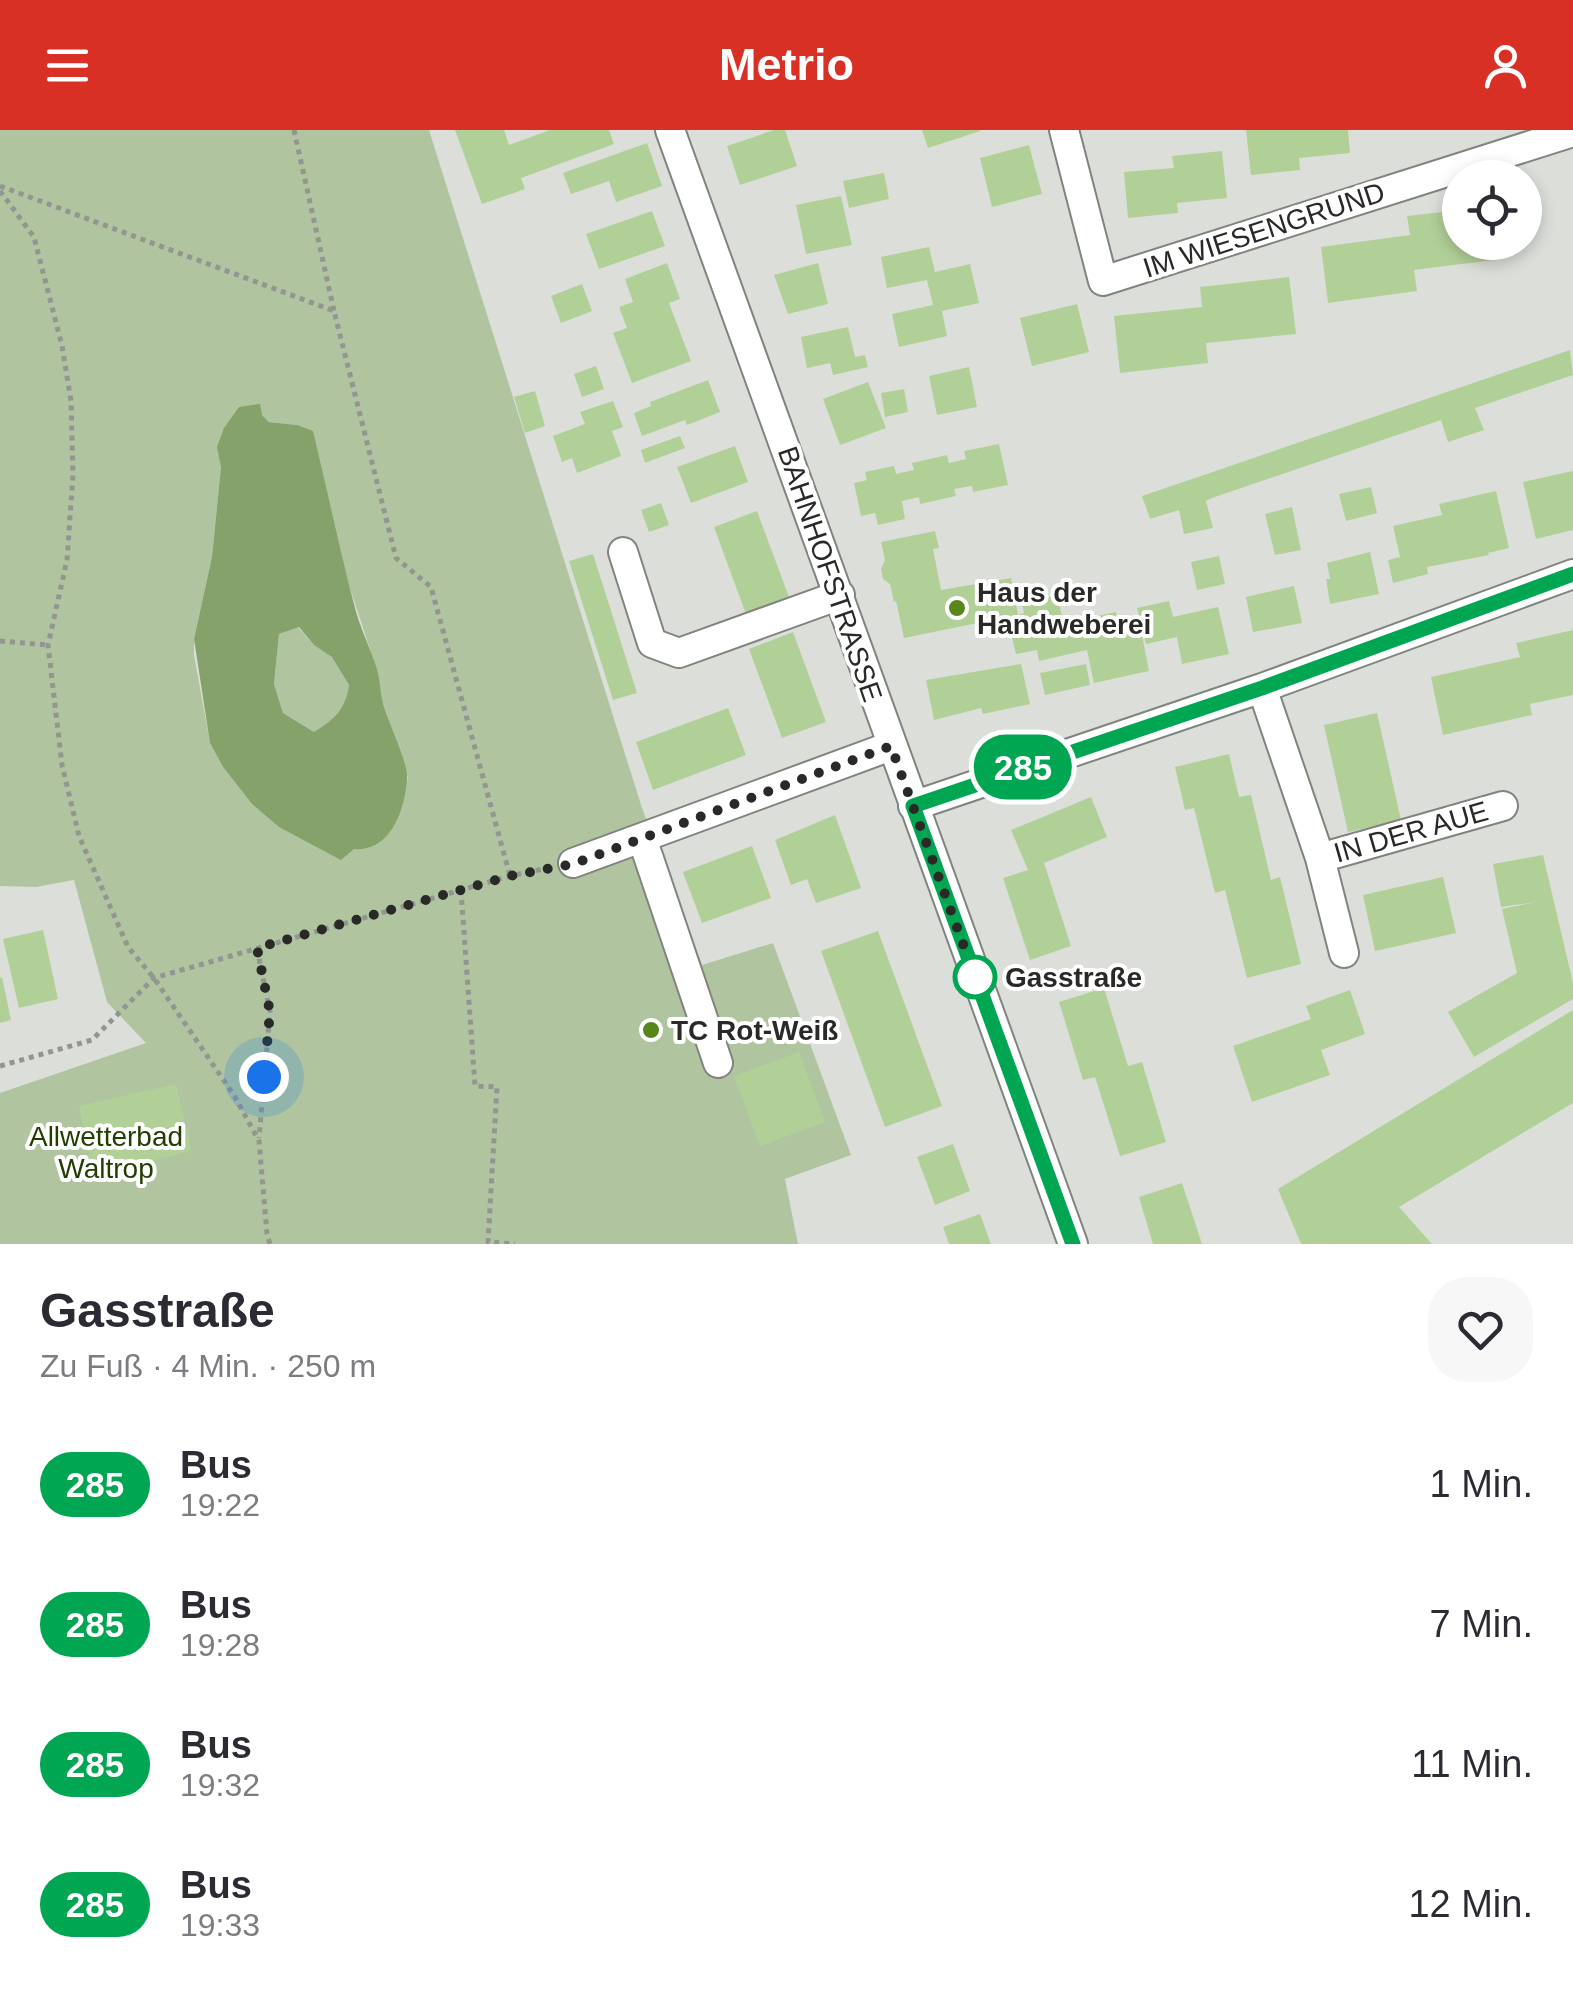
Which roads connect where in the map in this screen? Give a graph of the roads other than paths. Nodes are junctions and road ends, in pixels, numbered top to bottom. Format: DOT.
graph roads {
  1 [pos="670,130"];
  2 [pos="1064,130"];
  3 [pos="1573,132"];
  4 [pos="1510,141"];
  5 [pos="624,552"];
  6 [pos="1573,574"];
  7 [pos="840,595"];
  8 [pos="1262,688"];
  9 [pos="891,746"];
  10 [pos="913,806"];
  11 [pos="1503,806"];
  12 [pos="642,838"];
  13 [pos="1320,858"];
  14 [pos="573,864"];
  15 [pos="1344,954"];
  16 [pos="718,1064"];
  17 [pos="1073,1244"];
  1 -- 7 [label="street, BAHNHOFSTRASSE"];
  2 -- 4 [label="street, IM WIESENGRUND"];
  3 -- 4 [label="street, IM WIESENGRUND"];
  5 -- 7 [label="street"];
  6 -- 8 [label="street"];
  7 -- 9 [label="street, BAHNHOFSTRASSE"];
  8 -- 10 [label="street"];
  8 -- 13 [label="street, IN DER AUE"];
  9 -- 10 [label="street, BAHNHOFSTRASSE"];
  9 -- 12 [label="street"];
  10 -- 17 [label="street, BAHNHOFSTRASSE"];
  11 -- 13 [label="street, IN DER AUE"];
  12 -- 14 [label="street"];
  12 -- 16 [label="street"];
  13 -- 15 [label="street, IN DER AUE"];
}
